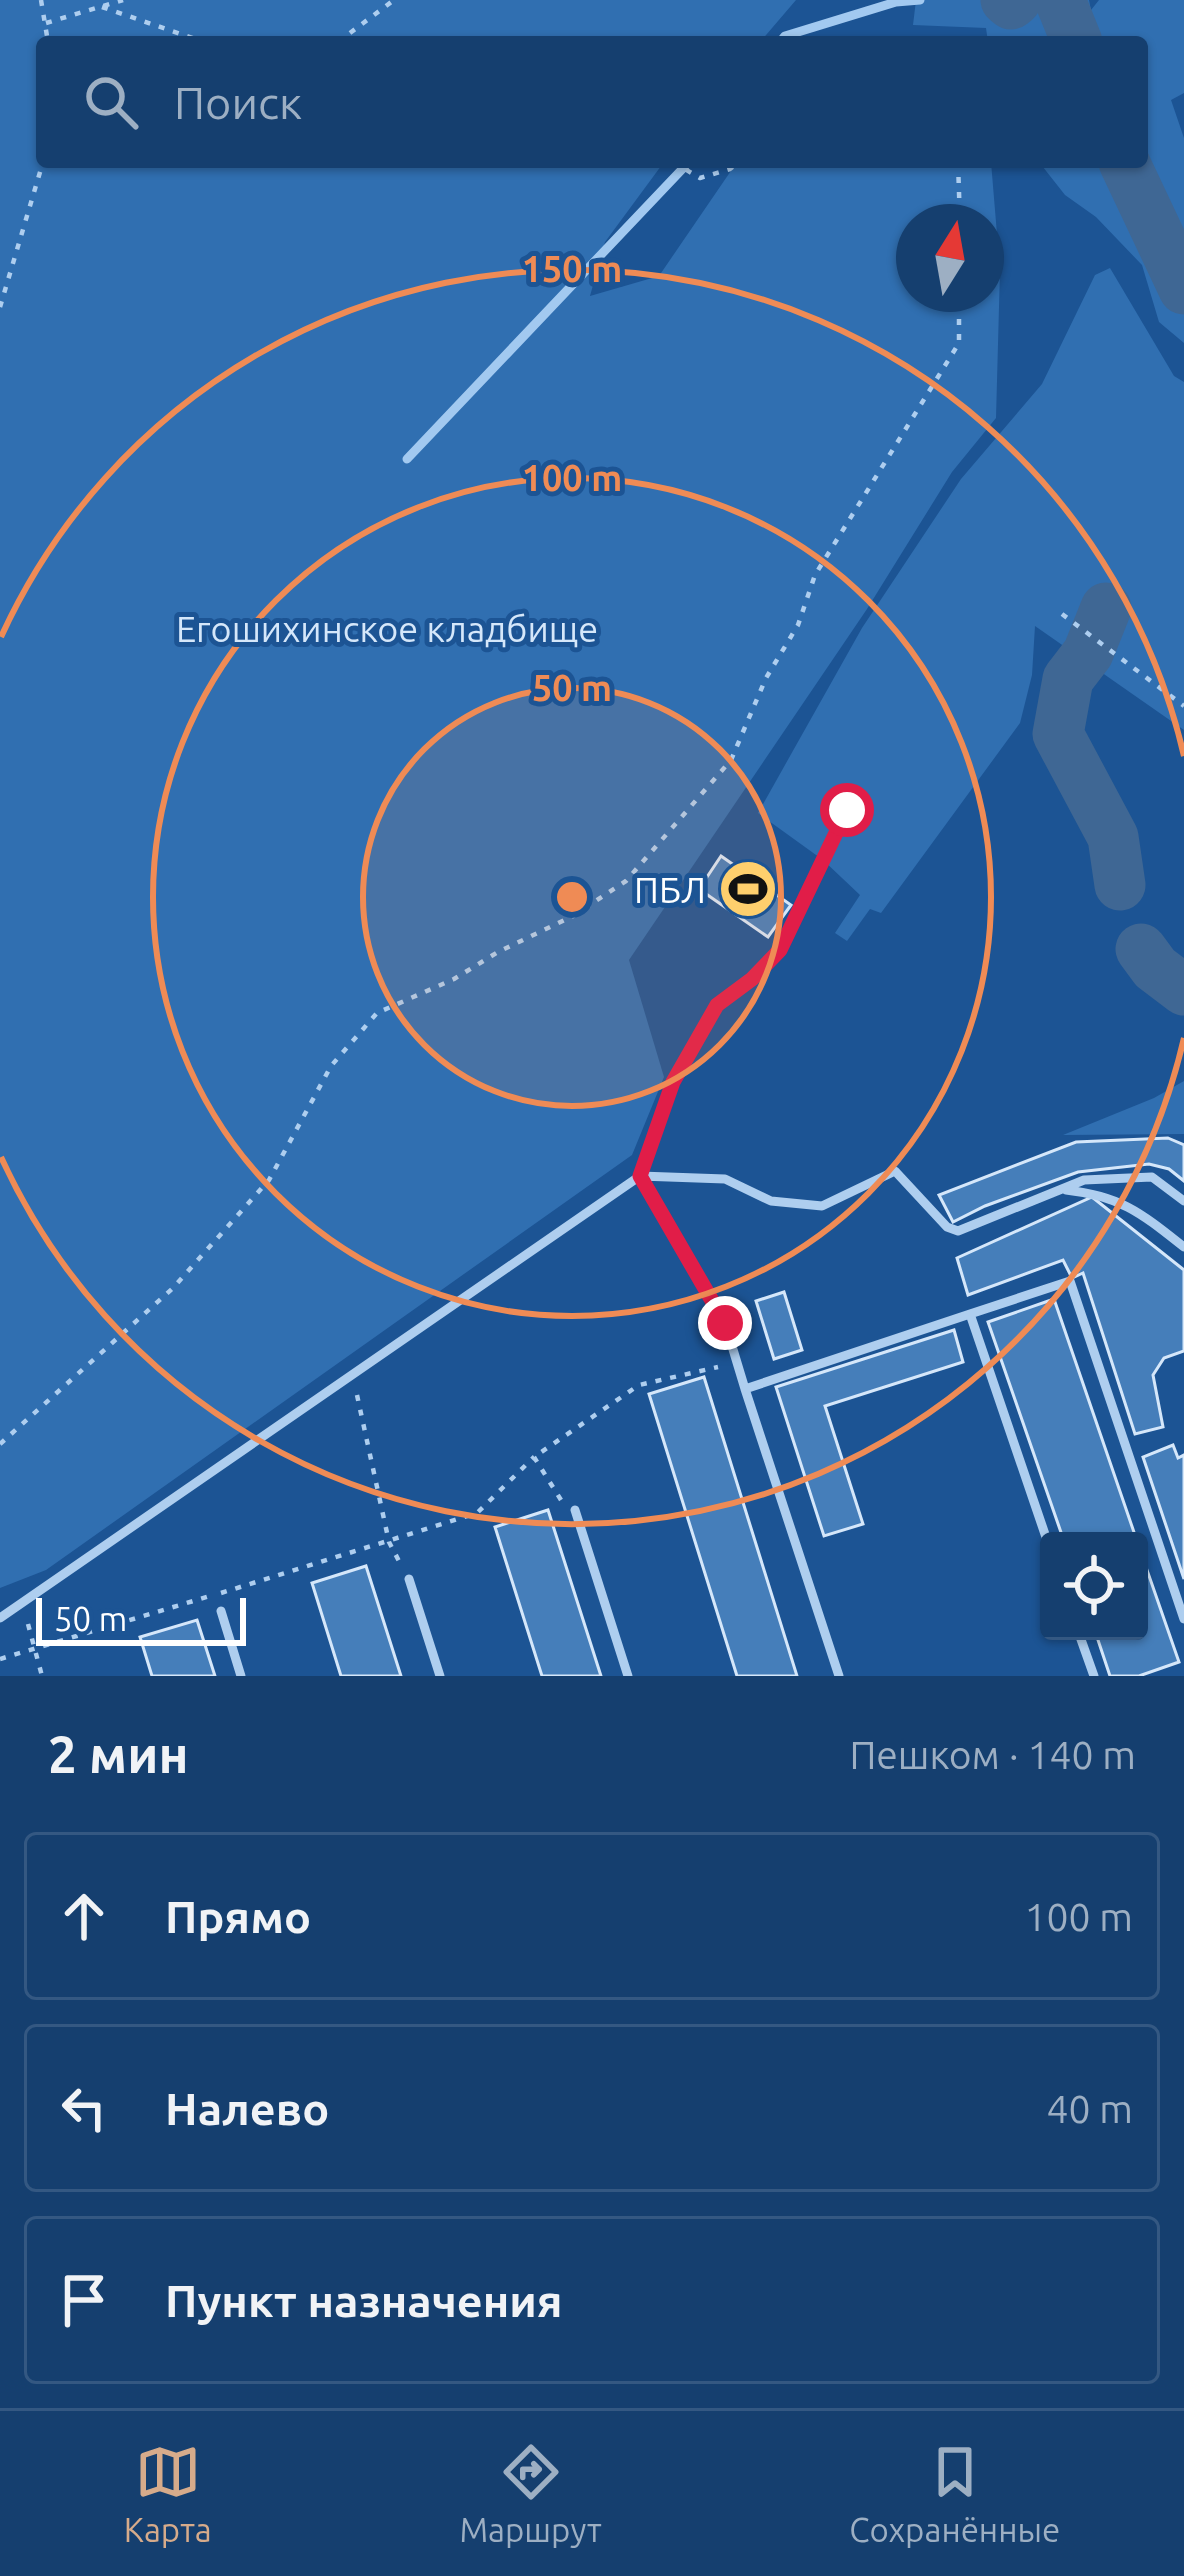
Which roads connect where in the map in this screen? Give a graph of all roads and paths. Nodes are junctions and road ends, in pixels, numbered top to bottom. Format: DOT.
graph roads {
  1 [pos="41,0"];
  2 [pos="123,0"];
  3 [pos="394,0"];
  4 [pos="102,7"];
  5 [pos="46,23"];
  6 [pos="47,36"];
  7 [pos="187,36"];
  8 [pos="346,36"];
  9 [pos="41,168"];
  10 [pos="683,168"];
  11 [pos="731,168"];
  12 [pos="958,168"];
  13 [pos="959,204"];
  14 [pos="0,307"];
  15 [pos="959,312"];
  16 [pos="1062,614"];
  17 [pos="1184,706"];
  18 [pos="847,810"];
  19 [pos="640,1176"];
  20 [pos="1060,1189"];
  21 [pos="1184,1201"];
  22 [pos="1184,1247"];
  23 [pos="970,1314"];
  24 [pos="729,1364"];
  25 [pos="352,1375"];
  26 [pos="745,1389"];
  27 [pos="0,1444"];
  28 [pos="534,1457"];
  29 [pos="575,1510"];
  30 [pos="1044,1532"];
  31 [pos="389,1542"];
  32 [pos="409,1579"];
  33 [pos="21,1604"];
  34 [pos="221,1611"];
  35 [pos="0,1618"];
  36 [pos="1184,1619"];
  37 [pos="1081,1640"];
  38 [pos="36,1648"];
  39 [pos="0,1659"];
  40 [pos="42,1676"];
  41 [pos="241,1676"];
  42 [pos="440,1676"];
  43 [pos="628,1676"];
  44 [pos="839,1676"];
  45 [pos="1094,1676"];
  1 -- 5 [label="path"];
  2 -- 4 [label="path"];
  3 -- 8 [label="path"];
  4 -- 5 [label="path"];
  4 -- 7 [label="path"];
  5 -- 6 [label="path"];
  9 -- 14 [label="path"];
  10 -- 11 [label="path"];
  12 -- 13 [label="path"];
  15 -- 27 [label="path"];
  16 -- 17 [label="path"];
  18 -- 19 [label="lane"];
  19 -- 20 [label="lane"];
  19 -- 25 [label="lane"];
  19 -- 26 [label="lane"];
  20 -- 21 [label="lane"];
  20 -- 22 [label="lane"];
  23 -- 26 [label="lane"];
  23 -- 30 [label="lane"];
  23 -- 36 [label="lane"];
  24 -- 28 [label="path"];
  25 -- 31 [label="path"];
  25 -- 33 [label="lane"];
  26 -- 44 [label="lane"];
  28 -- 29 [label="path"];
  28 -- 31 [label="path"];
  29 -- 43 [label="lane"];
  31 -- 32 [label="path"];
  31 -- 38 [label="path"];
  32 -- 42 [label="lane"];
  33 -- 35 [label="lane"];
  33 -- 38 [label="path"];
  34 -- 41 [label="lane"];
  37 -- 45 [label="lane"];
  38 -- 39 [label="path"];
  38 -- 40 [label="path"];
}
